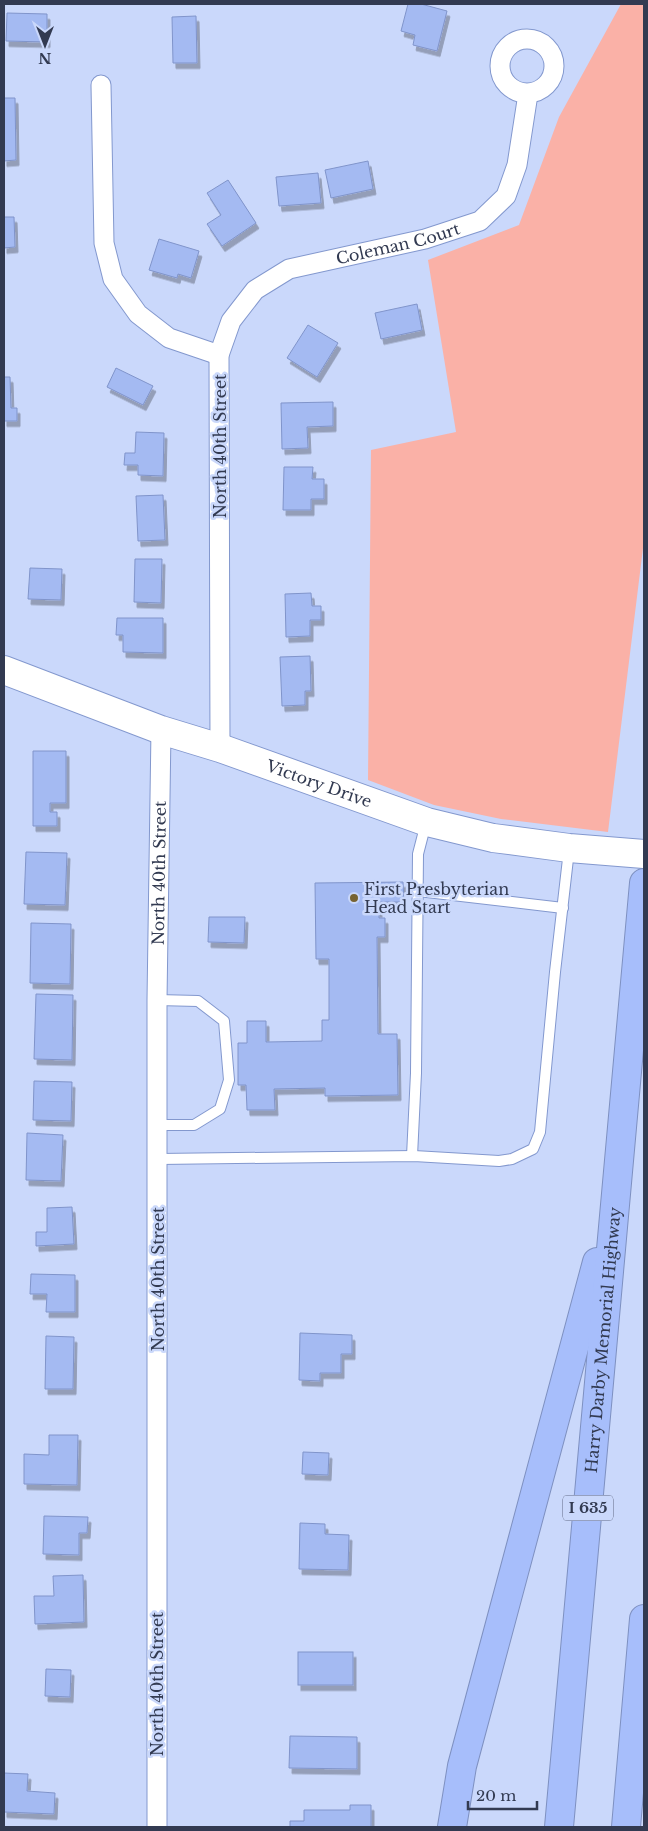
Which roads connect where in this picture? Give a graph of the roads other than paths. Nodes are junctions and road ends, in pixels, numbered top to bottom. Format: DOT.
graph roads {
  1 [pos="101,85"];
  2 [pos="528,94"];
  3 [pos="219,355"];
  4 [pos="4,670"];
  5 [pos="161,730"];
  6 [pos="220,748"];
  7 [pos="427,822"];
  8 [pos="569,848"];
  9 [pos="644,854"];
  10 [pos="644,884"];
  11 [pos="418,891"];
  12 [pos="563,908"];
  13 [pos="157,1000"];
  14 [pos="158,1125"];
  15 [pos="412,1156"];
  16 [pos="158,1159"];
  17 [pos="616,1188"];
  18 [pos="644,1619"];
  19 [pos="157,1827"];
  20 [pos="452,1827"];
  21 [pos="559,1827"];
  22 [pos="626,1827"];
  1 -- 3 [label="street, North 40th Street"];
  2 -- 3 [label="street, Coleman Court"];
  3 -- 6 [label="street, North 40th Street"];
  4 -- 5 [label="main road, Victory Drive"];
  5 -- 6 [label="main road, Victory Drive"];
  5 -- 13 [label="street, North 40th Street"];
  6 -- 7 [label="main road, Victory Drive"];
  7 -- 8 [label="main road, Victory Drive"];
  7 -- 11 [label="lane"];
  8 -- 9 [label="main road, Victory Drive"];
  8 -- 12 [label="lane"];
  10 -- 17 [label="highway, Harry Darby Memorial Highway / I 635"];
  11 -- 12 [label="lane"];
  11 -- 15 [label="lane"];
  12 -- 15 [label="lane"];
  13 -- 14 [label="street, North 40th Street"];
  13 -- 14 [label="lane"];
  14 -- 16 [label="street, North 40th Street"];
  15 -- 16 [label="lane"];
  16 -- 19 [label="street, North 40th Street"];
  17 -- 20 [label="highway"];
  17 -- 21 [label="highway, Harry Darby Memorial Highway / I 635"];
  18 -- 22 [label="highway"];
}
